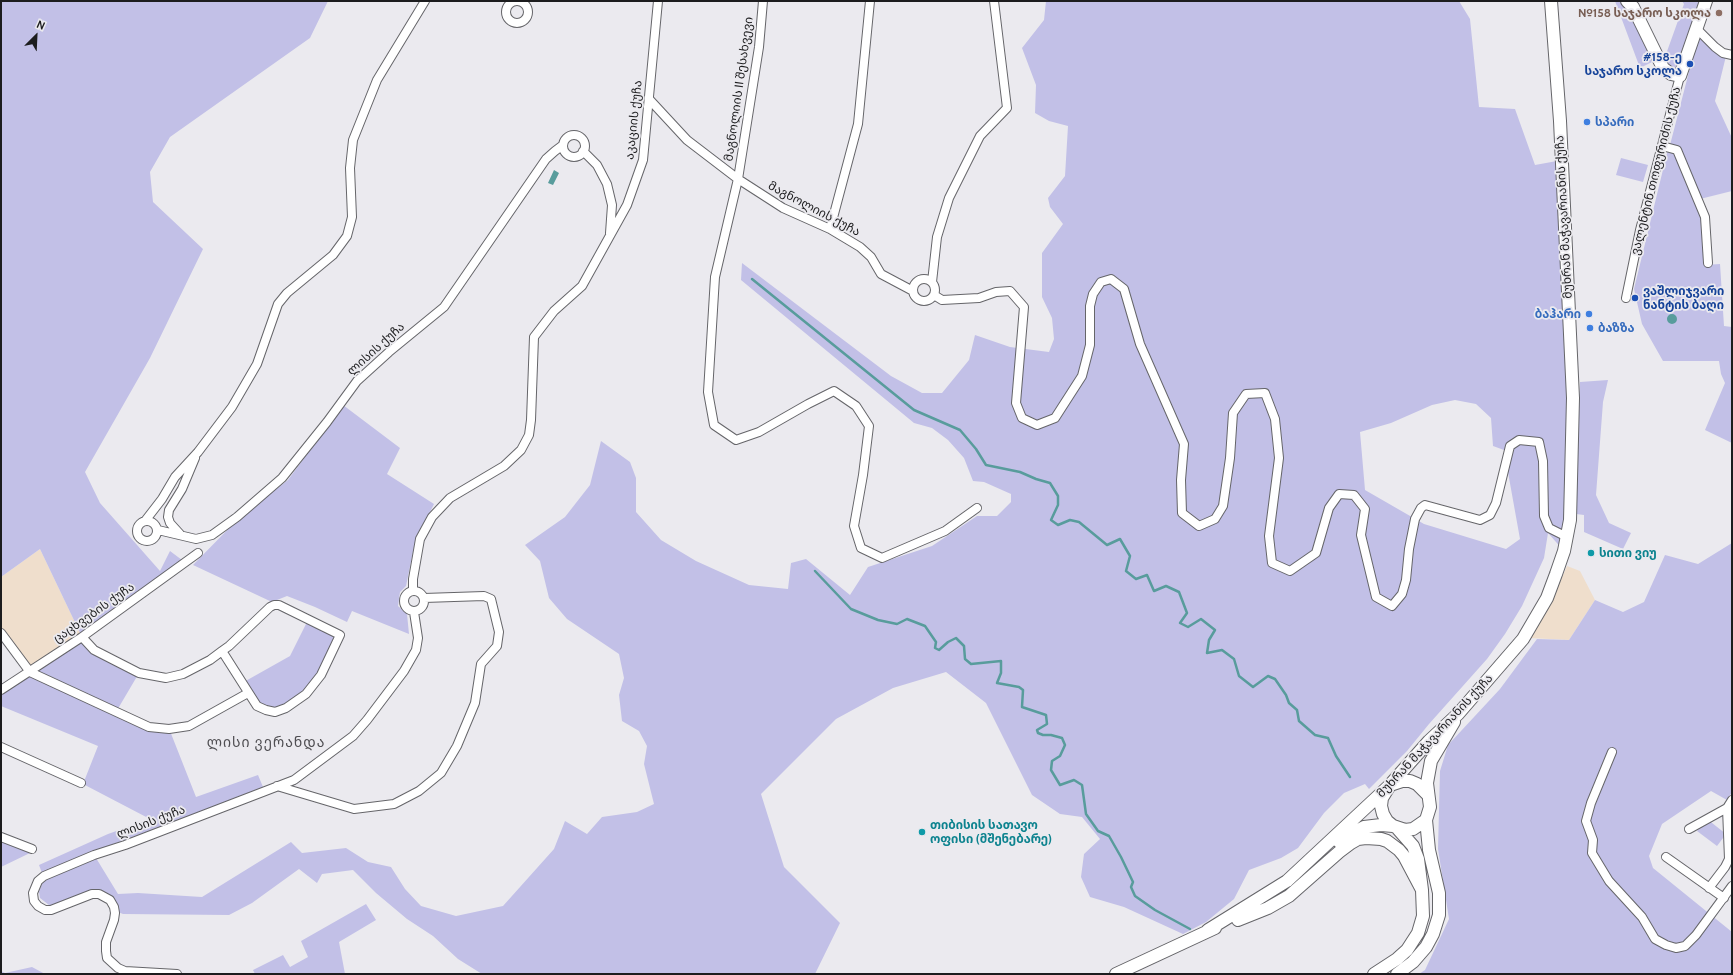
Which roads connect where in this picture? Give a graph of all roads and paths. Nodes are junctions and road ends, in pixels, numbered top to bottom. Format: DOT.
graph roads {
  1 [pos="425,1"];
  2 [pos="658,1"];
  3 [pos="763,1"];
  4 [pos="870,1"];
  5 [pos="994,1"];
  6 [pos="1551,1"];
  7 [pos="1627,1"];
  8 [pos="1706,1"];
  9 [pos="1697,29"];
  10 [pos="1732,55"];
  11 [pos="1680,76"];
  12 [pos="649,99"];
  13 [pos="563,145"];
  14 [pos="1662,146"];
  15 [pos="583,151"];
  16 [pos="738,180"];
  17 [pos="830,228"];
  18 [pos="610,235"];
  19 [pos="1708,263"];
  20 [pos="932,282"];
  21 [pos="913,291"];
  22 [pos="934,295"];
  23 [pos="1626,298"];
  24 [pos="198,452"];
  25 [pos="977,508"];
  26 [pos="146,521"];
  27 [pos="158,530"];
  28 [pos="181,535"];
  29 [pos="1567,537"];
  30 [pos="198,553"];
  31 [pos="413,591"];
  32 [pos="424,598"];
  33 [pos="414,612"];
  34 [pos="1,633"];
  35 [pos="82,637"];
  36 [pos="222,651"];
  37 [pos="30,672"];
  38 [pos="1,690"];
  39 [pos="248,692"];
  40 [pos="1458,714"];
  41 [pos="1,747"];
  42 [pos="1612,752"];
  43 [pos="81,783"];
  44 [pos="1390,785"];
  45 [pos="277,786"];
  46 [pos="1427,794"];
  47 [pos="1732,800"];
  48 [pos="1727,808"];
  49 [pos="1426,820"];
  50 [pos="1395,828"];
  51 [pos="1689,828"];
  52 [pos="1,837"];
  53 [pos="32,849"];
  54 [pos="1666,857"];
  55 [pos="1732,886"];
  56 [pos="1709,888"];
  57 [pos="1422,890"];
  58 [pos="1724,898"];
  59 [pos="1238,920"];
  60 [pos="1208,930"];
  61 [pos="177,974"];
  62 [pos="1116,974"];
  63 [pos="1374,974"];
  64 [pos="1396,974"];
  1 -- 24 [label="street"];
  2 -- 12 [label="street, აკაციის ქუჩა"];
  3 -- 16 [label="street, მაგნოლიის II შესახვევი"];
  4 -- 17 [label="street"];
  5 -- 20 [label="street"];
  6 -- 29 [label="main road, მუხრან მაჭავარიანის ქუჩა"];
  7 -- 11 [label="main road"];
  8 -- 9 [label="main road, ვალენტინ თოფურიძის ქუჩა"];
  9 -- 10 [label="street"];
  9 -- 11 [label="main road, ვალენტინ თოფურიძის ქუჩა"];
  11 -- 14 [label="street, ვალენტინ თოფურიძის ქუჩა"];
  12 -- 16 [label="street, მაგნოლიის ქუჩა"];
  12 -- 18 [label="street, აკაციის ქუჩა"];
  13 -- 15 [label="street"];
  13 -- 15 [label="street"];
  13 -- 28 [label="street, ლისის ქუჩა"];
  14 -- 19 [label="street"];
  14 -- 23 [label="street, ვალენტინ თოფურიძის ქუჩა"];
  15 -- 18 [label="street"];
  16 -- 17 [label="street, მაგნოლიის ქუჩა"];
  16 -- 25 [label="street, მაგნოლიის II შესახვევი"];
  17 -- 21 [label="street, მაგნოლიის ქუჩა"];
  18 -- 31 [label="street"];
  20 -- 21 [label="street"];
  20 -- 22 [label="street"];
  21 -- 22 [label="street"];
  22 -- 29 [label="street"];
  24 -- 26 [label="street"];
  24 -- 28 [label="street"];
  26 -- 27 [label="street"];
  26 -- 27 [label="street"];
  27 -- 28 [label="street, ლისის ქუჩა"];
  29 -- 40 [label="main road, მუხრან მაჭავარიანის ქუჩა"];
  30 -- 35 [label="street, ცაცხვების ქუჩა"];
  31 -- 32 [label="street"];
  31 -- 33 [label="street"];
  32 -- 33 [label="street"];
  32 -- 45 [label="street"];
  33 -- 45 [label="street, ლისის ქუჩა"];
  34 -- 37 [label="street"];
  35 -- 36 [label="street"];
  35 -- 37 [label="street, ცაცხვების ქუჩა"];
  36 -- 39 [label="street"];
  36 -- 39 [label="street"];
  37 -- 38 [label="street, ცაცხვების ქუჩა"];
  37 -- 39 [label="street"];
  40 -- 44 [label="main road, მუხრან მაჭავარიანის ქუჩა"];
  40 -- 46 [label="main road"];
  41 -- 43 [label="street"];
  42 -- 58 [label="street"];
  44 -- 46 [label="main road"];
  44 -- 50 [label="main road"];
  44 -- 60 [label="main road, მუხრან მაჭავარიანის ქუჩა"];
  45 -- 61 [label="street, ლისის ქუჩა"];
  46 -- 49 [label="main road"];
  47 -- 48 [label="street"];
  48 -- 51 [label="street"];
  48 -- 56 [label="street"];
  49 -- 50 [label="main road"];
  49 -- 64 [label="main road"];
  50 -- 57 [label="main road"];
  50 -- 59 [label="main road, მუხრან მაჭავარიანის ქუჩა"];
  52 -- 53 [label="street"];
  54 -- 56 [label="street"];
  55 -- 58 [label="street"];
  56 -- 58 [label="street"];
  57 -- 59 [label="main road"];
  57 -- 63 [label="main road"];
  59 -- 60 [label="main road, მუხრან მაჭავარიანის ქუჩა"];
  60 -- 62 [label="main road, მუხრან მაჭავარიანის ქუჩა"];
}
